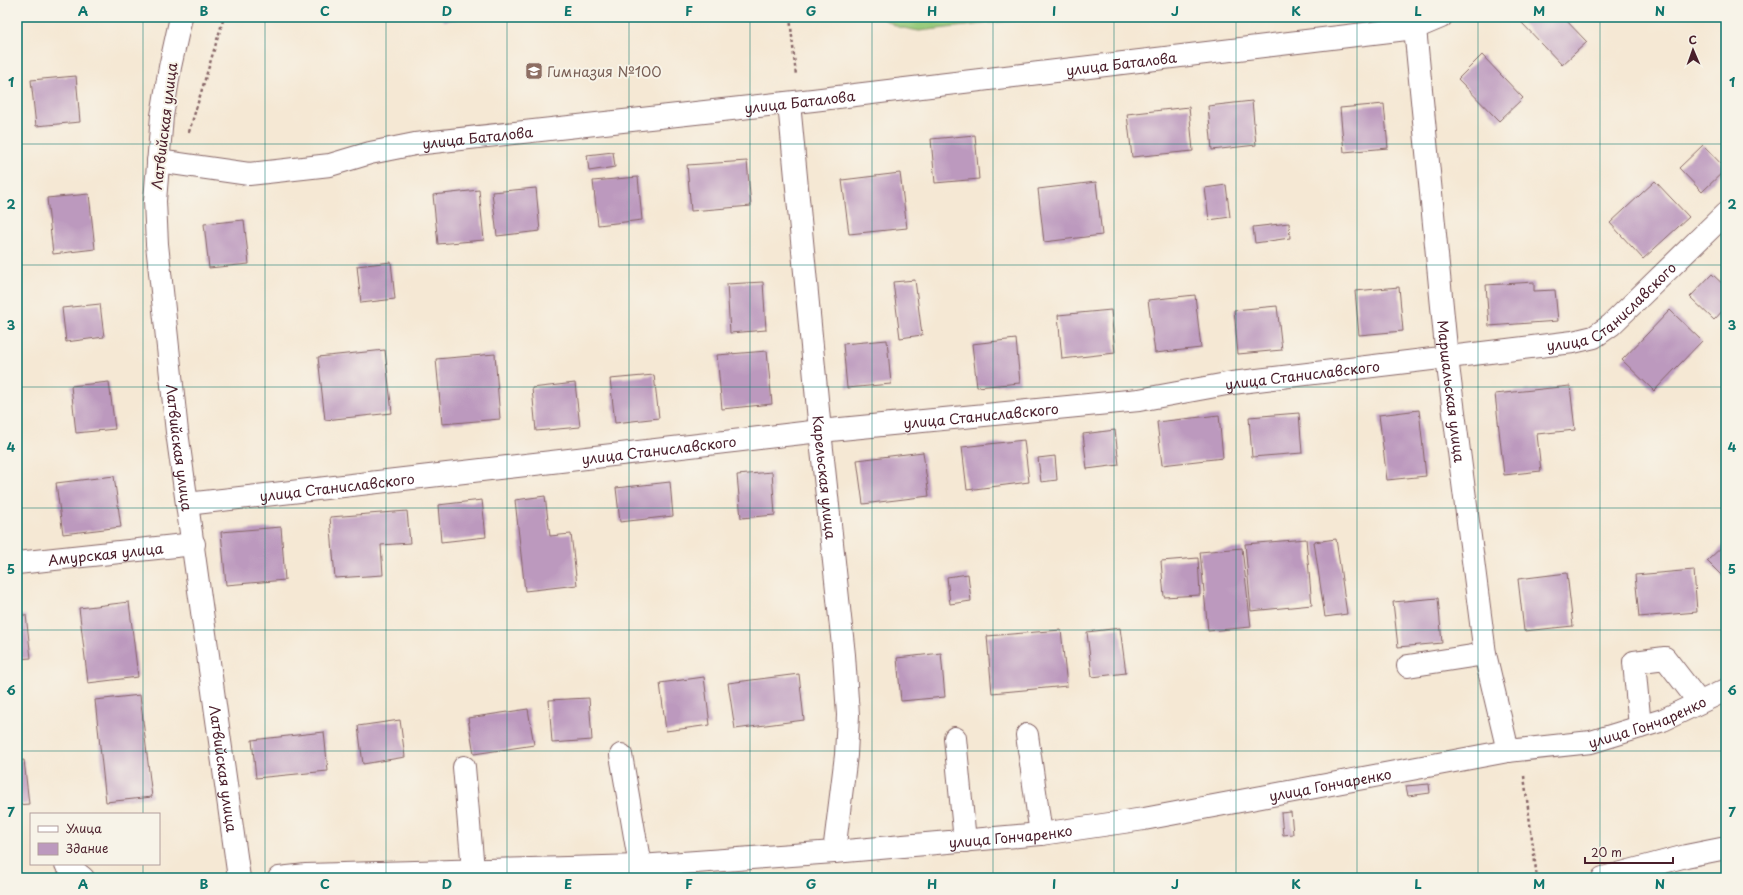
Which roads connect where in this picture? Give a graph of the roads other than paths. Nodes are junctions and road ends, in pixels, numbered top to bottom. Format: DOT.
graph roads {
  1 [pos="181,17"];
  2 [pos="1441,17"];
  3 [pos="1414,28"];
  4 [pos="789,103"];
  5 [pos="158,161"];
  6 [pos="1726,213"];
  7 [pos="1447,358"];
  8 [pos="820,431"];
  9 [pos="187,504"];
  10 [pos="194,544"];
  11 [pos="17,563"];
  12 [pos="1485,654"];
  13 [pos="1408,666"];
  14 [pos="1726,690"];
  15 [pos="1700,702"];
  16 [pos="1640,727"];
  17 [pos="1027,735"];
  18 [pos="954,738"];
  19 [pos="1508,751"];
  20 [pos="621,755"];
  21 [pos="464,767"];
  22 [pos="1042,834"];
  23 [pos="965,840"];
  24 [pos="1726,848"];
  25 [pos="834,852"];
  26 [pos="67,865"];
  27 [pos="640,866"];
  28 [pos="473,870"];
  29 [pos="83,878"];
  30 [pos="240,878"];
  31 [pos="279,878"];
  32 [pos="1603,878"];
  1 -- 5 [label="street, Латвийская улица"];
  2 -- 3 [label="street, улица Баталова"];
  3 -- 4 [label="street, улица Баталова"];
  3 -- 7 [label="street, Маршальская улица"];
  4 -- 5 [label="street, улица Баталова"];
  4 -- 8 [label="street, Карельская улица"];
  5 -- 9 [label="street, Латвийская улица"];
  6 -- 7 [label="street, улица Станиславского"];
  7 -- 8 [label="street, улица Станиславского"];
  7 -- 12 [label="street, Маршальская улица"];
  8 -- 9 [label="street, улица Станиславского"];
  8 -- 25 [label="street, Карельская улица"];
  9 -- 10 [label="street, Латвийская улица"];
  10 -- 11 [label="street, Амурская улица"];
  10 -- 30 [label="street, Латвийская улица"];
  12 -- 13 [label="street"];
  12 -- 19 [label="street, Маршальская улица"];
  14 -- 15 [label="street, улица Гончаренко"];
  15 -- 16 [label="street, улица Гончаренко"];
  15 -- 16 [label="street"];
  16 -- 19 [label="street, улица Гончаренко"];
  17 -- 22 [label="street"];
  18 -- 23 [label="street"];
  19 -- 22 [label="street, улица Гончаренко"];
  20 -- 27 [label="street"];
  21 -- 28 [label="street"];
  22 -- 23 [label="street, улица Гончаренко"];
  23 -- 25 [label="street, улица Гончаренко"];
  24 -- 32 [label="street"];
  25 -- 27 [label="street, улица Гончаренко"];
  26 -- 29 [label="street"];
  27 -- 28 [label="street, улица Гончаренко"];
  28 -- 31 [label="street, улица Гончаренко"];
}
